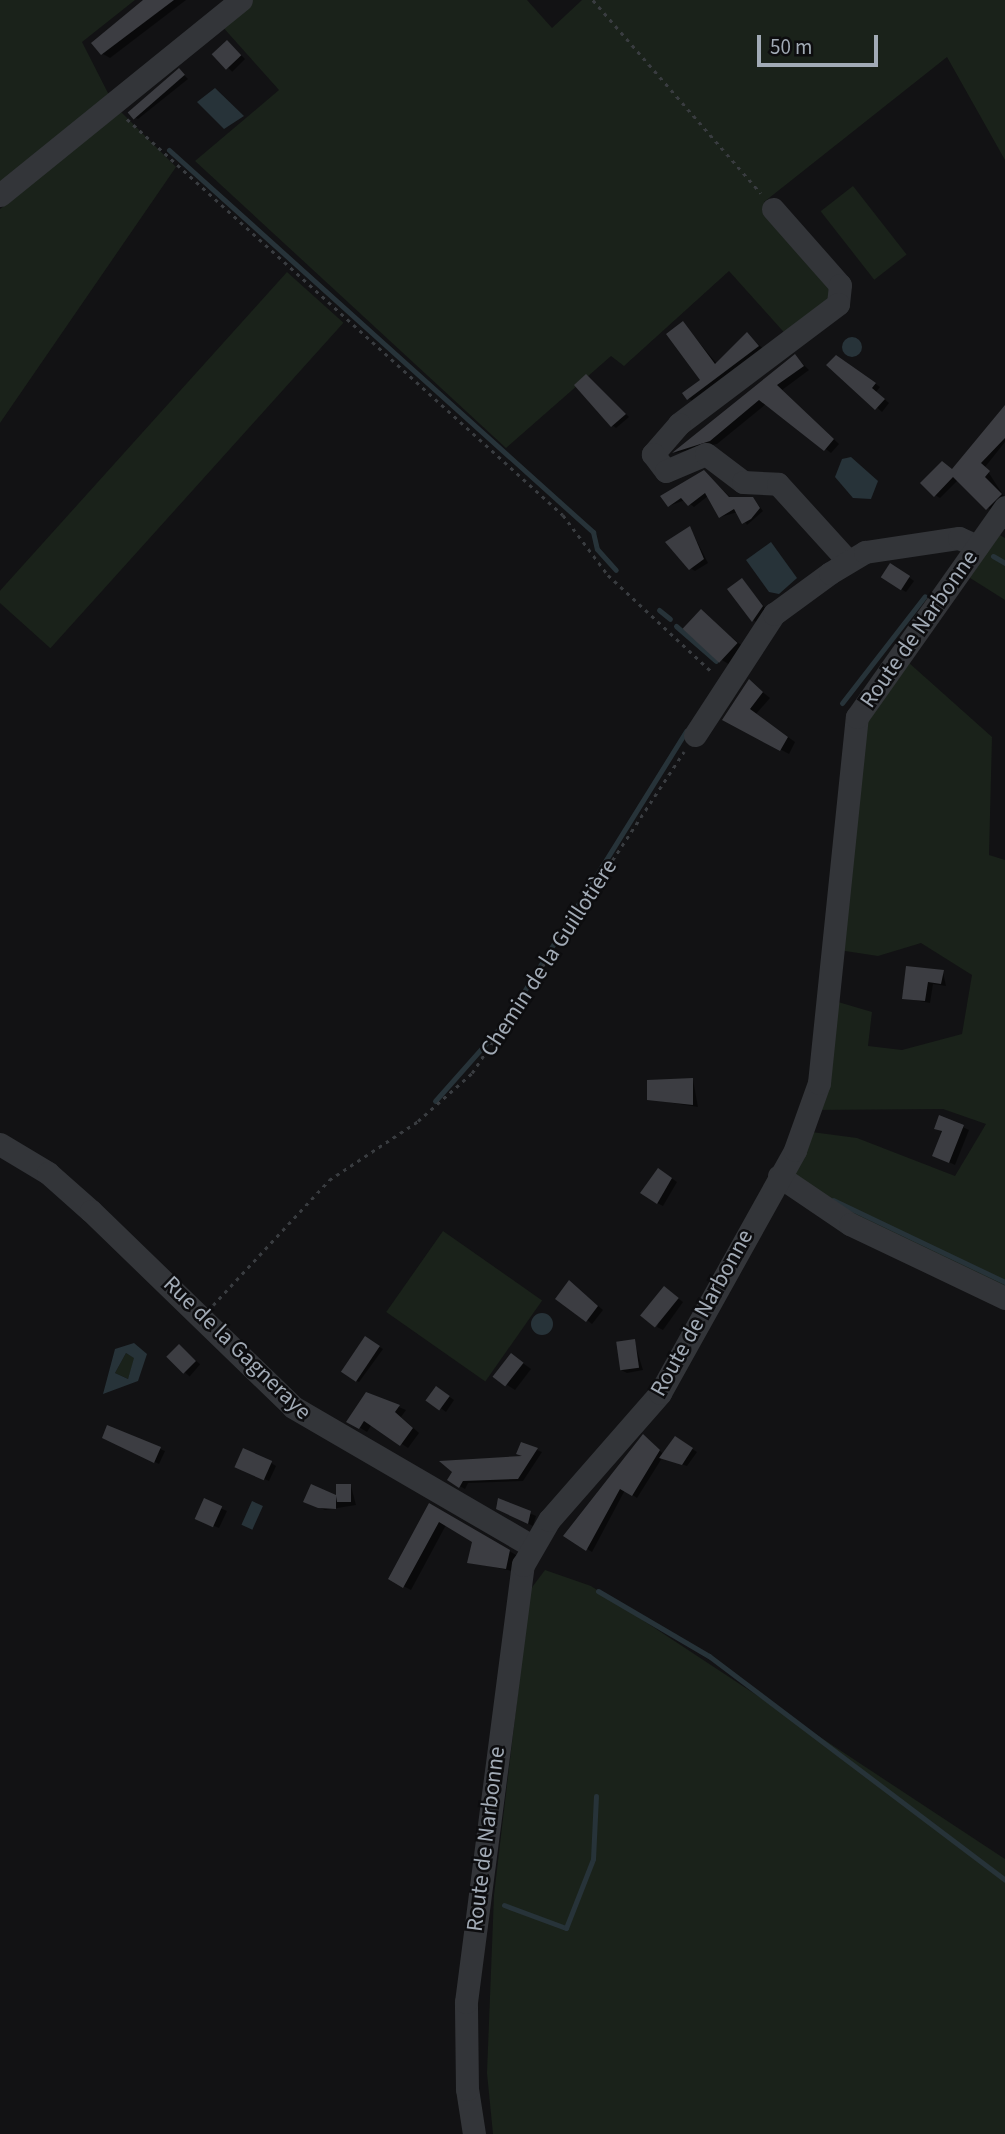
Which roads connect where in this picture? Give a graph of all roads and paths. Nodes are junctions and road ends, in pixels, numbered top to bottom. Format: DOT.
graph roads {
  1 [pos="241,0"];
  2 [pos="593,0"];
  3 [pos="113,103"];
  4 [pos="0,195"];
  5 [pos="774,209"];
  6 [pos="1005,507"];
  7 [pos="977,546"];
  8 [pos="848,561"];
  9 [pos="725,685"];
  10 [pos="695,735"];
  11 [pos="0,1144"];
  12 [pos="779,1176"];
  13 [pos="1005,1297"];
  14 [pos="204,1316"];
  15 [pos="530,1545"];
  16 [pos="474,2134"];
  1 -- 3 [label="street"];
  2 -- 5 [label="path"];
  3 -- 4 [label="street"];
  3 -- 9 [label="path"];
  5 -- 8 [label="street"];
  6 -- 7 [label="street, Route de Narbonne"];
  7 -- 8 [label="street"];
  7 -- 12 [label="street, Route de Narbonne"];
  8 -- 9 [label="street"];
  9 -- 10 [label="street"];
  10 -- 14 [label="path, Chemin de la Guillotière"];
  11 -- 14 [label="street, Rue de la Gagneraye"];
  12 -- 13 [label="street"];
  12 -- 15 [label="street, Route de Narbonne"];
  14 -- 15 [label="street, Rue de la Gagneraye"];
  15 -- 16 [label="street, Route de Narbonne"];
}
